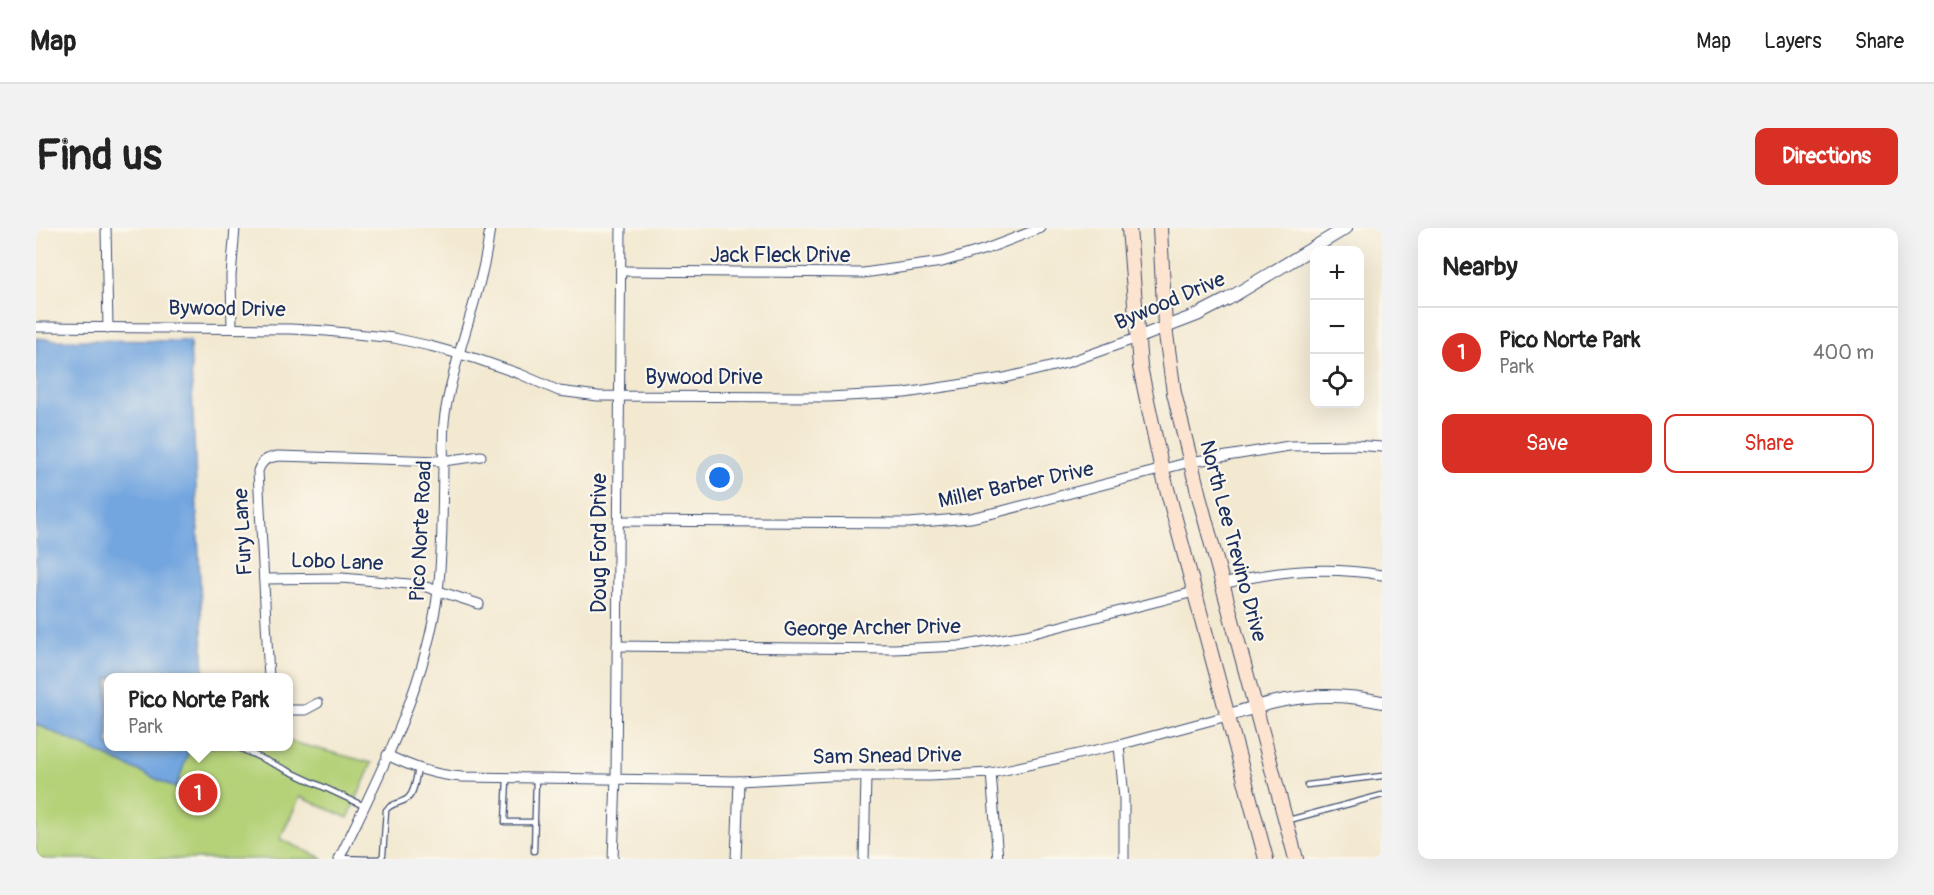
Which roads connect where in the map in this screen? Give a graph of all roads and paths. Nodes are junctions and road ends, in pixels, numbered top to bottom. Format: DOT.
graph roads {
  1 [pos="106,228"];
  2 [pos="235,228"];
  3 [pos="490,228"];
  4 [pos="621,228"];
  5 [pos="1041,228"];
  6 [pos="1129,228"];
  7 [pos="1160,228"];
  8 [pos="1346,228"];
  9 [pos="621,271"];
  10 [pos="36,327"];
  11 [pos="1165,327"];
  12 [pos="108,328"];
  13 [pos="232,328"];
  14 [pos="1137,338"];
  15 [pos="459,355"];
  16 [pos="618,396"];
  17 [pos="1382,447"];
  18 [pos="481,456"];
  19 [pos="443,461"];
  20 [pos="1190,462"];
  21 [pos="1162,470"];
  22 [pos="618,521"];
  23 [pos="1382,575"];
  24 [pos="264,579"];
  25 [pos="1223,584"];
  26 [pos="438,591"];
  27 [pos="1194,592"];
  28 [pos="479,604"];
  29 [pos="617,646"];
  30 [pos="269,673"];
  31 [pos="1382,702"];
  32 [pos="318,703"];
  33 [pos="1256,705"];
  34 [pos="293,710"];
  35 [pos="1227,716"];
  36 [pos="1119,745"];
  37 [pos="244,751"];
  38 [pos="387,754"];
  39 [pos="418,768"];
  40 [pos="991,773"];
  41 [pos="1382,776"];
  42 [pos="536,777"];
  43 [pos="866,777"];
  44 [pos="507,778"];
  45 [pos="616,778"];
  46 [pos="739,781"];
  47 [pos="1307,785"];
  48 [pos="1382,795"];
  49 [pos="364,806"];
  50 [pos="1284,821"];
  51 [pos="535,822"];
  52 [pos="534,851"];
  53 [pos="339,859"];
  54 [pos="369,859"];
  55 [pos="613,859"];
  56 [pos="736,859"];
  57 [pos="864,859"];
  58 [pos="998,859"];
  59 [pos="1124,859"];
  60 [pos="1266,859"];
  61 [pos="1296,859"];
  1 -- 12 [label="street"];
  2 -- 13 [label="street"];
  3 -- 15 [label="street, Pico Norte Road"];
  4 -- 9 [label="street, Doug Ford Drive"];
  5 -- 9 [label="street, Jack Fleck Drive"];
  6 -- 14 [label="main road"];
  7 -- 11 [label="main road, North Lee Trevino Drive"];
  8 -- 11 [label="street, Bywood Drive"];
  9 -- 16 [label="street, Doug Ford Drive"];
  10 -- 12 [label="street, Bywood Drive"];
  11 -- 14 [label="street, Bywood Drive"];
  11 -- 20 [label="main road, North Lee Trevino Drive"];
  12 -- 13 [label="street, Bywood Drive"];
  13 -- 15 [label="street, Bywood Drive"];
  14 -- 16 [label="street, Bywood Drive"];
  14 -- 21 [label="main road"];
  15 -- 16 [label="street, Bywood Drive"];
  15 -- 19 [label="street, Pico Norte Road"];
  16 -- 22 [label="street, Doug Ford Drive"];
  17 -- 20 [label="street, Miller Barber Drive"];
  18 -- 19 [label="street, Fury Lane"];
  19 -- 24 [label="street, Fury Lane"];
  19 -- 26 [label="street, Pico Norte Road"];
  20 -- 21 [label="street, Miller Barber Drive"];
  20 -- 25 [label="main road, North Lee Trevino Drive"];
  21 -- 22 [label="street, Miller Barber Drive"];
  21 -- 27 [label="main road"];
  22 -- 29 [label="street, Doug Ford Drive"];
  23 -- 25 [label="street"];
  24 -- 26 [label="street, Lobo Lane"];
  24 -- 30 [label="street, Fury Lane"];
  25 -- 33 [label="main road, North Lee Trevino Drive"];
  26 -- 28 [label="street, Lobo Lane"];
  26 -- 38 [label="street, Pico Norte Road"];
  27 -- 29 [label="street, George Archer Drive"];
  27 -- 35 [label="main road"];
  29 -- 45 [label="street, Doug Ford Drive"];
  31 -- 33 [label="street, Sam Snead Drive"];
  32 -- 34 [label="street"];
  33 -- 35 [label="street, Sam Snead Drive"];
  33 -- 50 [label="main road, North Lee Trevino Drive"];
  35 -- 36 [label="street, Sam Snead Drive"];
  35 -- 60 [label="main road"];
  36 -- 40 [label="street, Sam Snead Drive"];
  36 -- 59 [label="street"];
  37 -- 49 [label="lane"];
  38 -- 39 [label="street, Sam Snead Drive"];
  38 -- 49 [label="street, Pico Norte Road"];
  39 -- 44 [label="street, Sam Snead Drive"];
  39 -- 54 [label="lane"];
  40 -- 43 [label="street, Sam Snead Drive"];
  40 -- 58 [label="street"];
  41 -- 47 [label="lane"];
  42 -- 44 [label="street, Sam Snead Drive"];
  42 -- 45 [label="street, Sam Snead Drive"];
  42 -- 51 [label="lane"];
  43 -- 46 [label="street, Sam Snead Drive"];
  43 -- 57 [label="street"];
  44 -- 51 [label="lane"];
  45 -- 46 [label="street, Sam Snead Drive"];
  45 -- 55 [label="street, Doug Ford Drive"];
  46 -- 56 [label="street"];
  48 -- 50 [label="lane"];
  49 -- 53 [label="street, Pico Norte Road"];
  50 -- 61 [label="main road, North Lee Trevino Drive"];
  51 -- 52 [label="lane"];
  53 -- 54 [label="lane"];
}
